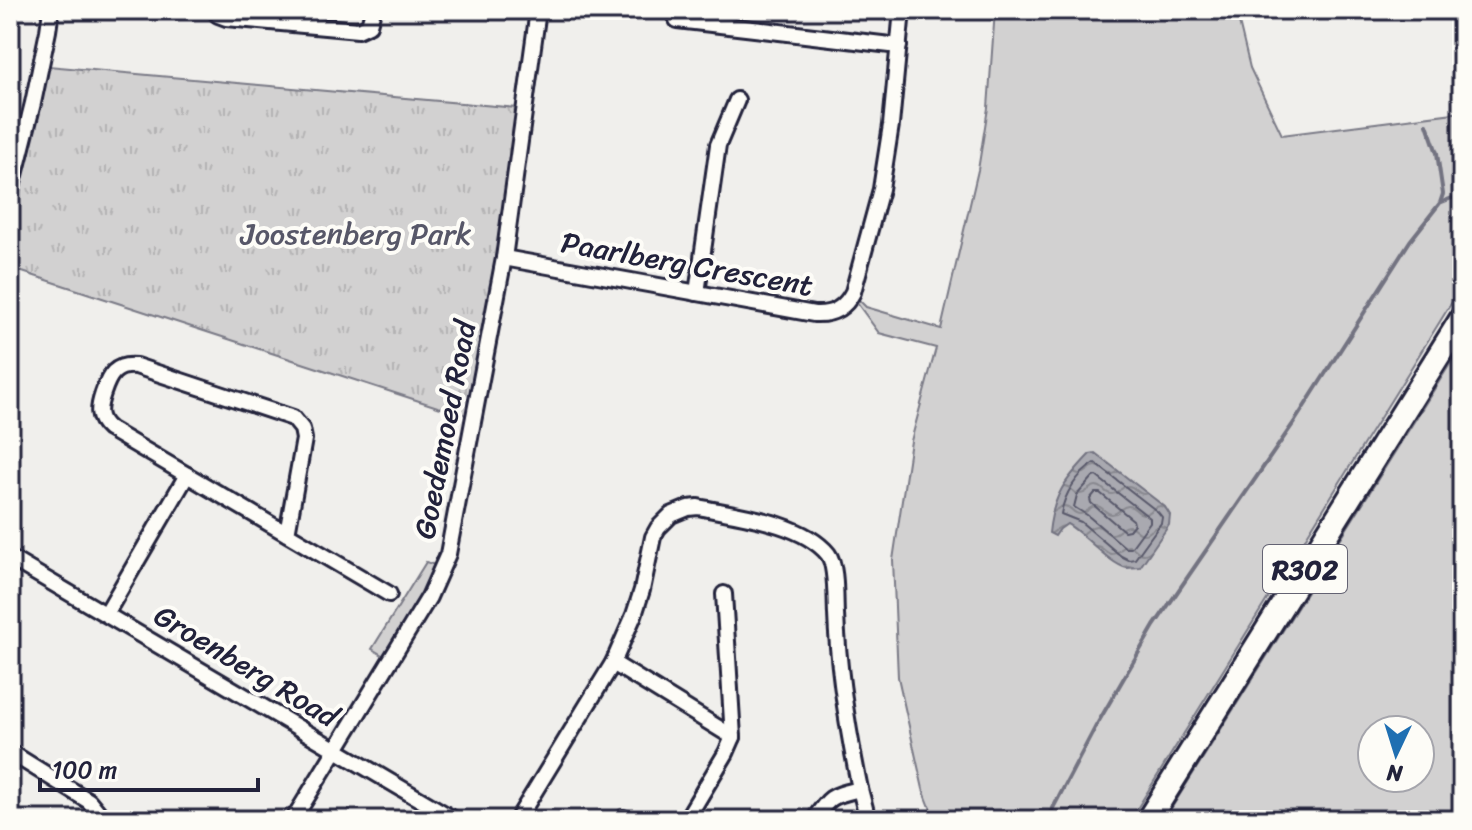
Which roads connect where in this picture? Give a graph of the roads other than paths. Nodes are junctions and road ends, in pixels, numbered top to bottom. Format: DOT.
graph roads {
  1 [pos="51,10"];
  2 [pos="214,10"];
  3 [pos="373,10"];
  4 [pos="538,10"];
  5 [pos="740,10"];
  6 [pos="902,10"];
  7 [pos="677,20"];
  8 [pos="739,27"];
  9 [pos="899,46"];
  10 [pos="737,100"];
  11 [pos="13,169"];
  12 [pos="10,195"];
  13 [pos="504,258"];
  14 [pos="697,293"];
  15 [pos="1462,318"];
  16 [pos="187,475"];
  17 [pos="287,534"];
  18 [pos="10,558"];
  19 [pos="389,594"];
  20 [pos="724,594"];
  21 [pos="106,614"];
  22 [pos="613,663"];
  23 [pos="733,737"];
  24 [pos="336,750"];
  25 [pos="10,752"];
  26 [pos="860,789"];
  27 [pos="102,820"];
  28 [pos="293,820"];
  29 [pos="455,820"];
  30 [pos="517,820"];
  31 [pos="686,820"];
  32 [pos="814,820"];
  33 [pos="868,820"];
  34 [pos="1148,820"];
  1 -- 11 [label="street"];
  2 -- 3 [label="street"];
  4 -- 13 [label="street, Goedemoed Road"];
  5 -- 8 [label="street"];
  6 -- 9 [label="street, Paarlberg Crescent"];
  7 -- 8 [label="street"];
  8 -- 9 [label="street"];
  9 -- 14 [label="street, Paarlberg Crescent"];
  10 -- 14 [label="street"];
  11 -- 12 [label="street"];
  13 -- 14 [label="street, Paarlberg Crescent"];
  13 -- 24 [label="street, Goedemoed Road"];
  15 -- 34 [label="main road, R302"];
  16 -- 17 [label="street"];
  16 -- 17 [label="street"];
  16 -- 21 [label="street"];
  17 -- 19 [label="street"];
  18 -- 21 [label="street, Groenberg Road"];
  20 -- 23 [label="street"];
  21 -- 24 [label="street, Groenberg Road"];
  22 -- 23 [label="street"];
  22 -- 26 [label="street"];
  22 -- 30 [label="street"];
  23 -- 31 [label="street"];
  24 -- 28 [label="street, Goedemoed Road"];
  24 -- 29 [label="street, Groenberg Road"];
  25 -- 27 [label="street"];
  26 -- 32 [label="street"];
  26 -- 33 [label="street"];
}
